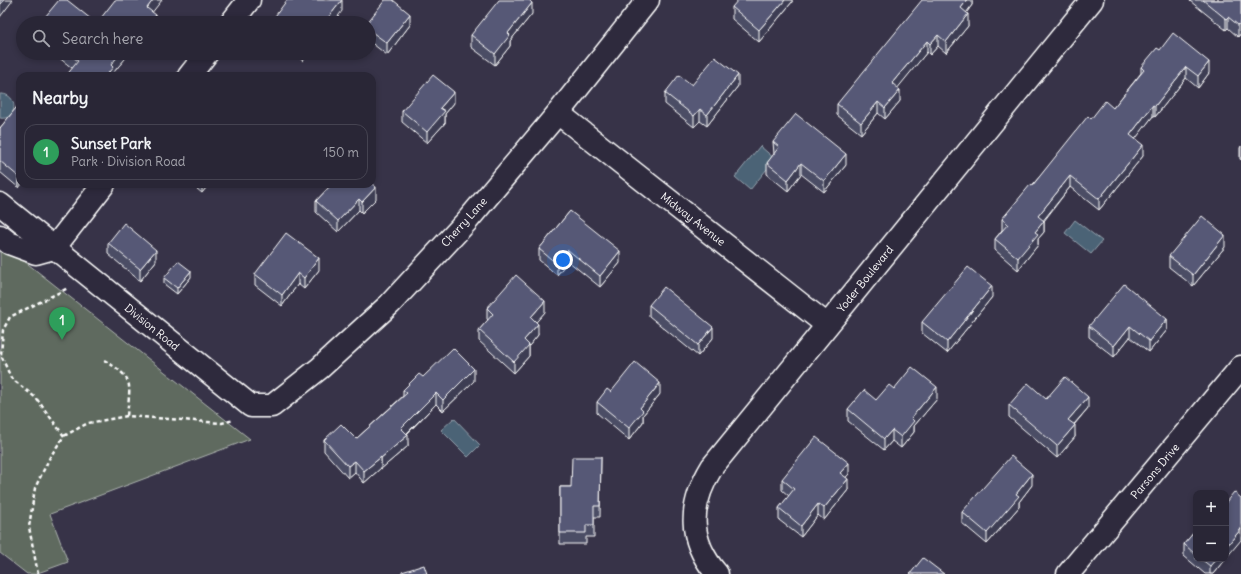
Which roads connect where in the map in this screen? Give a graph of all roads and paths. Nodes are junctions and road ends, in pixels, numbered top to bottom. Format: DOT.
graph roads {
  1 [pos="249,0"];
  2 [pos="648,0"];
  3 [pos="1092,0"];
  4 [pos="236,16"];
  5 [pos="202,60"];
  6 [pos="192,72"];
  7 [pos="558,113"];
  8 [pos="101,188"];
  9 [pos="0,204"];
  10 [pos="0,236"];
  11 [pos="54,248"];
  12 [pos="90,278"];
  13 [pos="827,325"];
  14 [pos="104,360"];
  15 [pos="1241,367"];
  16 [pos="251,406"];
  17 [pos="127,416"];
  18 [pos="64,436"];
  19 [pos="38,574"];
  20 [pos="718,574"];
  21 [pos="1068,574"];
  1 -- 4 [label="street"];
  2 -- 7 [label="street, Cherry Lane"];
  3 -- 13 [label="street, Yoder Boulevard"];
  5 -- 6 [label="street"];
  7 -- 13 [label="street, Midway Avenue"];
  7 -- 16 [label="street, Cherry Lane"];
  8 -- 11 [label="street"];
  9 -- 11 [label="street, Division Road"];
  10 -- 11 [label="street"];
  11 -- 12 [label="street, Division Road"];
  12 -- 16 [label="street, Division Road"];
  12 -- 18 [label="path"];
  13 -- 20 [label="street, Yoder Boulevard"];
  14 -- 17 [label="path"];
  15 -- 21 [label="street, Parsons Drive"];
  16 -- 17 [label="path"];
  17 -- 18 [label="path"];
  18 -- 19 [label="path"];
}
